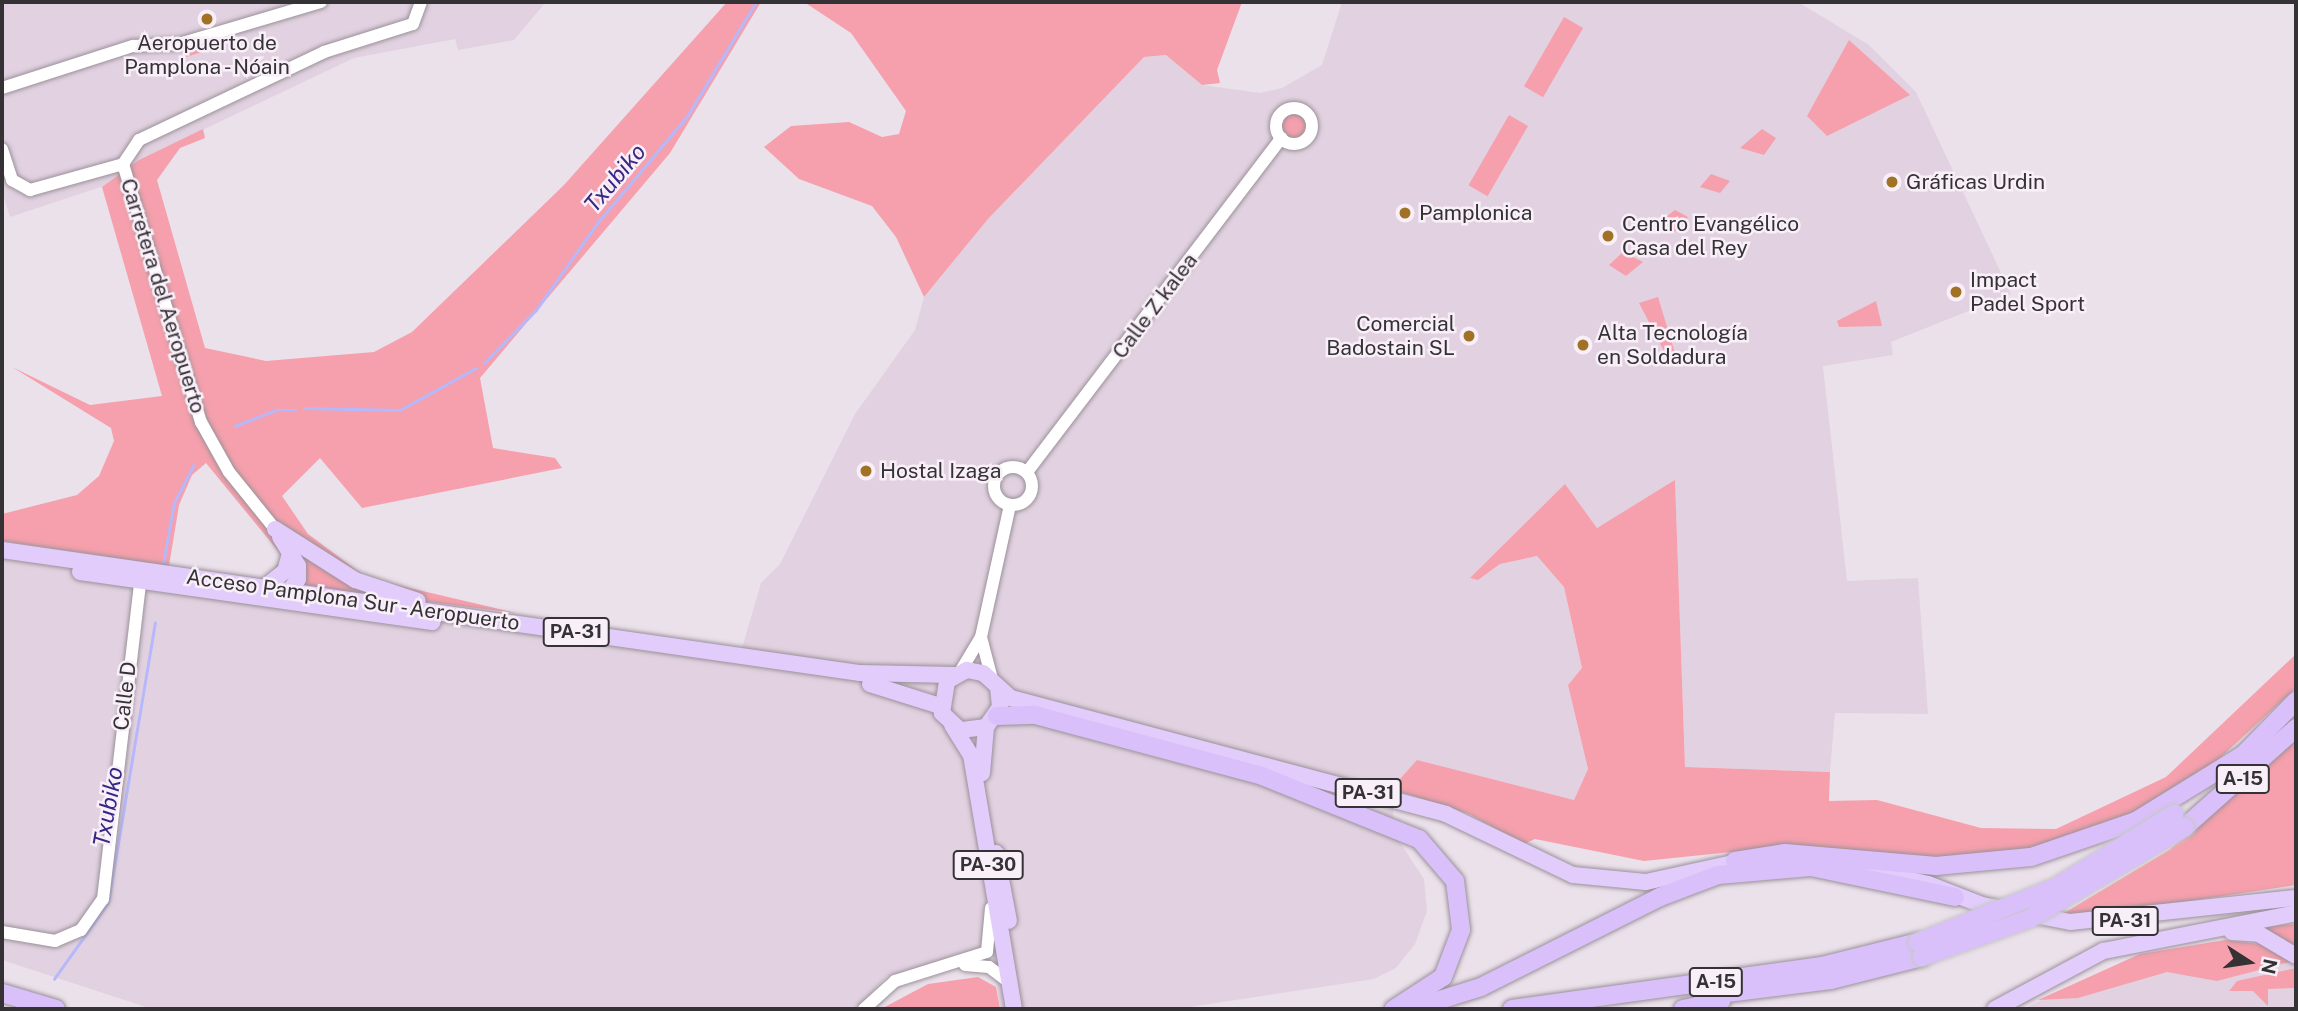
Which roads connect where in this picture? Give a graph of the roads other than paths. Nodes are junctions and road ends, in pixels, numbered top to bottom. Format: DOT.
graph roads {
  1 [pos="321,2"];
  2 [pos="421,2"];
  3 [pos="2,88"];
  4 [pos="1280,138"];
  5 [pos="2,149"];
  6 [pos="124,164"];
  7 [pos="1027,472"];
  8 [pos="1010,505"];
  9 [pos="279,535"];
  10 [pos="2,550"];
  11 [pos="289,557"];
  12 [pos="2,560"];
  13 [pos="140,582"];
  14 [pos="264,587"];
  15 [pos="293,592"];
  16 [pos="252,599"];
  17 [pos="346,613"];
  18 [pos="516,624"];
  19 [pos="981,637"];
  20 [pos="957,673"];
  21 [pos="995,683"];
  22 [pos="2296,701"];
  23 [pos="940,706"];
  24 [pos="992,721"];
  25 [pos="952,725"];
  26 [pos="2296,728"];
  27 [pos="2246,753"];
  28 [pos="2180,820"];
  29 [pos="1735,861"];
  30 [pos="991,890"];
  31 [pos="2296,896"];
  32 [pos="1955,897"];
  33 [pos="2296,913"];
  34 [pos="2,932"];
  35 [pos="2122,946"];
  36 [pos="1920,950"];
  37 [pos="2296,956"];
  38 [pos="961,965"];
  39 [pos="1010,983"];
  40 [pos="1764,989"];
  41 [pos="2,992"];
  42 [pos="56,1009"];
  43 [pos="864,1009"];
  44 [pos="1014,1009"];
  45 [pos="1025,1009"];
  46 [pos="1394,1009"];
  47 [pos="1411,1009"];
  48 [pos="1512,1009"];
  49 [pos="1585,1009"];
  50 [pos="1683,1009"];
  51 [pos="1995,1009"];
  1 -- 3 [label="street"];
  2 -- 6 [label="street, Carretera del Aeropuerto"];
  4 -- 7 [label="street, Calle Z kalea"];
  5 -- 6 [label="street, Carretera del Aeropuerto"];
  6 -- 9 [label="street, Carretera del Aeropuerto"];
  7 -- 8 [label="street"];
  7 -- 8 [label="street"];
  8 -- 19 [label="street"];
  9 -- 11 [label="highway"];
  9 -- 15 [label="highway"];
  9 -- 18 [label="highway"];
  10 -- 14 [label="highway, Acceso Pamplona Sur - Aeropuerto / PA-31"];
  11 -- 14 [label="highway"];
  11 -- 15 [label="highway"];
  12 -- 13 [label="highway, Acceso Pamplona Sur - Aeropuerto / PA-31"];
  13 -- 16 [label="highway, Acceso Pamplona Sur - Aeropuerto / PA-31"];
  13 -- 34 [label="street, Calle D"];
  14 -- 15 [label="highway, Acceso Pamplona Sur - Aeropuerto / PA-31"];
  15 -- 16 [label="highway"];
  15 -- 17 [label="highway"];
  15 -- 18 [label="highway, Acceso Pamplona Sur - Aeropuerto / PA-31"];
  16 -- 17 [label="highway, Acceso Pamplona Sur - Aeropuerto / PA-31"];
  17 -- 23 [label="highway, Acceso Pamplona Sur - Aeropuerto / PA-31"];
  18 -- 20 [label="highway, Acceso Pamplona Sur - Aeropuerto / PA-31"];
  19 -- 20 [label="street"];
  19 -- 21 [label="street"];
  20 -- 21 [label="highway, PA-31"];
  20 -- 23 [label="highway"];
  21 -- 24 [label="highway"];
  21 -- 29 [label="highway, PA-31"];
  22 -- 27 [label="highway, A-15"];
  23 -- 25 [label="highway"];
  24 -- 25 [label="highway"];
  24 -- 45 [label="highway, PA-30"];
  24 -- 46 [label="highway"];
  25 -- 30 [label="highway, PA-30"];
  26 -- 28 [label="highway, A-15"];
  27 -- 28 [label="highway, A-15"];
  27 -- 29 [label="highway"];
  28 -- 36 [label="highway, A-15, bridge"];
  29 -- 32 [label="highway, PA-31"];
  30 -- 38 [label="street"];
  30 -- 39 [label="highway, PA-30"];
  31 -- 32 [label="highway, PA-31"];
  32 -- 47 [label="highway"];
  33 -- 35 [label="highway, PA-31"];
  35 -- 37 [label="highway"];
  35 -- 51 [label="highway, PA-31"];
  36 -- 40 [label="highway, A-15"];
  36 -- 48 [label="highway, A-15"];
  38 -- 39 [label="street"];
  38 -- 43 [label="street"];
  39 -- 44 [label="highway, PA-30"];
  40 -- 49 [label="highway, A-15"];
  40 -- 50 [label="highway"];
  41 -- 42 [label="highway"];
}
